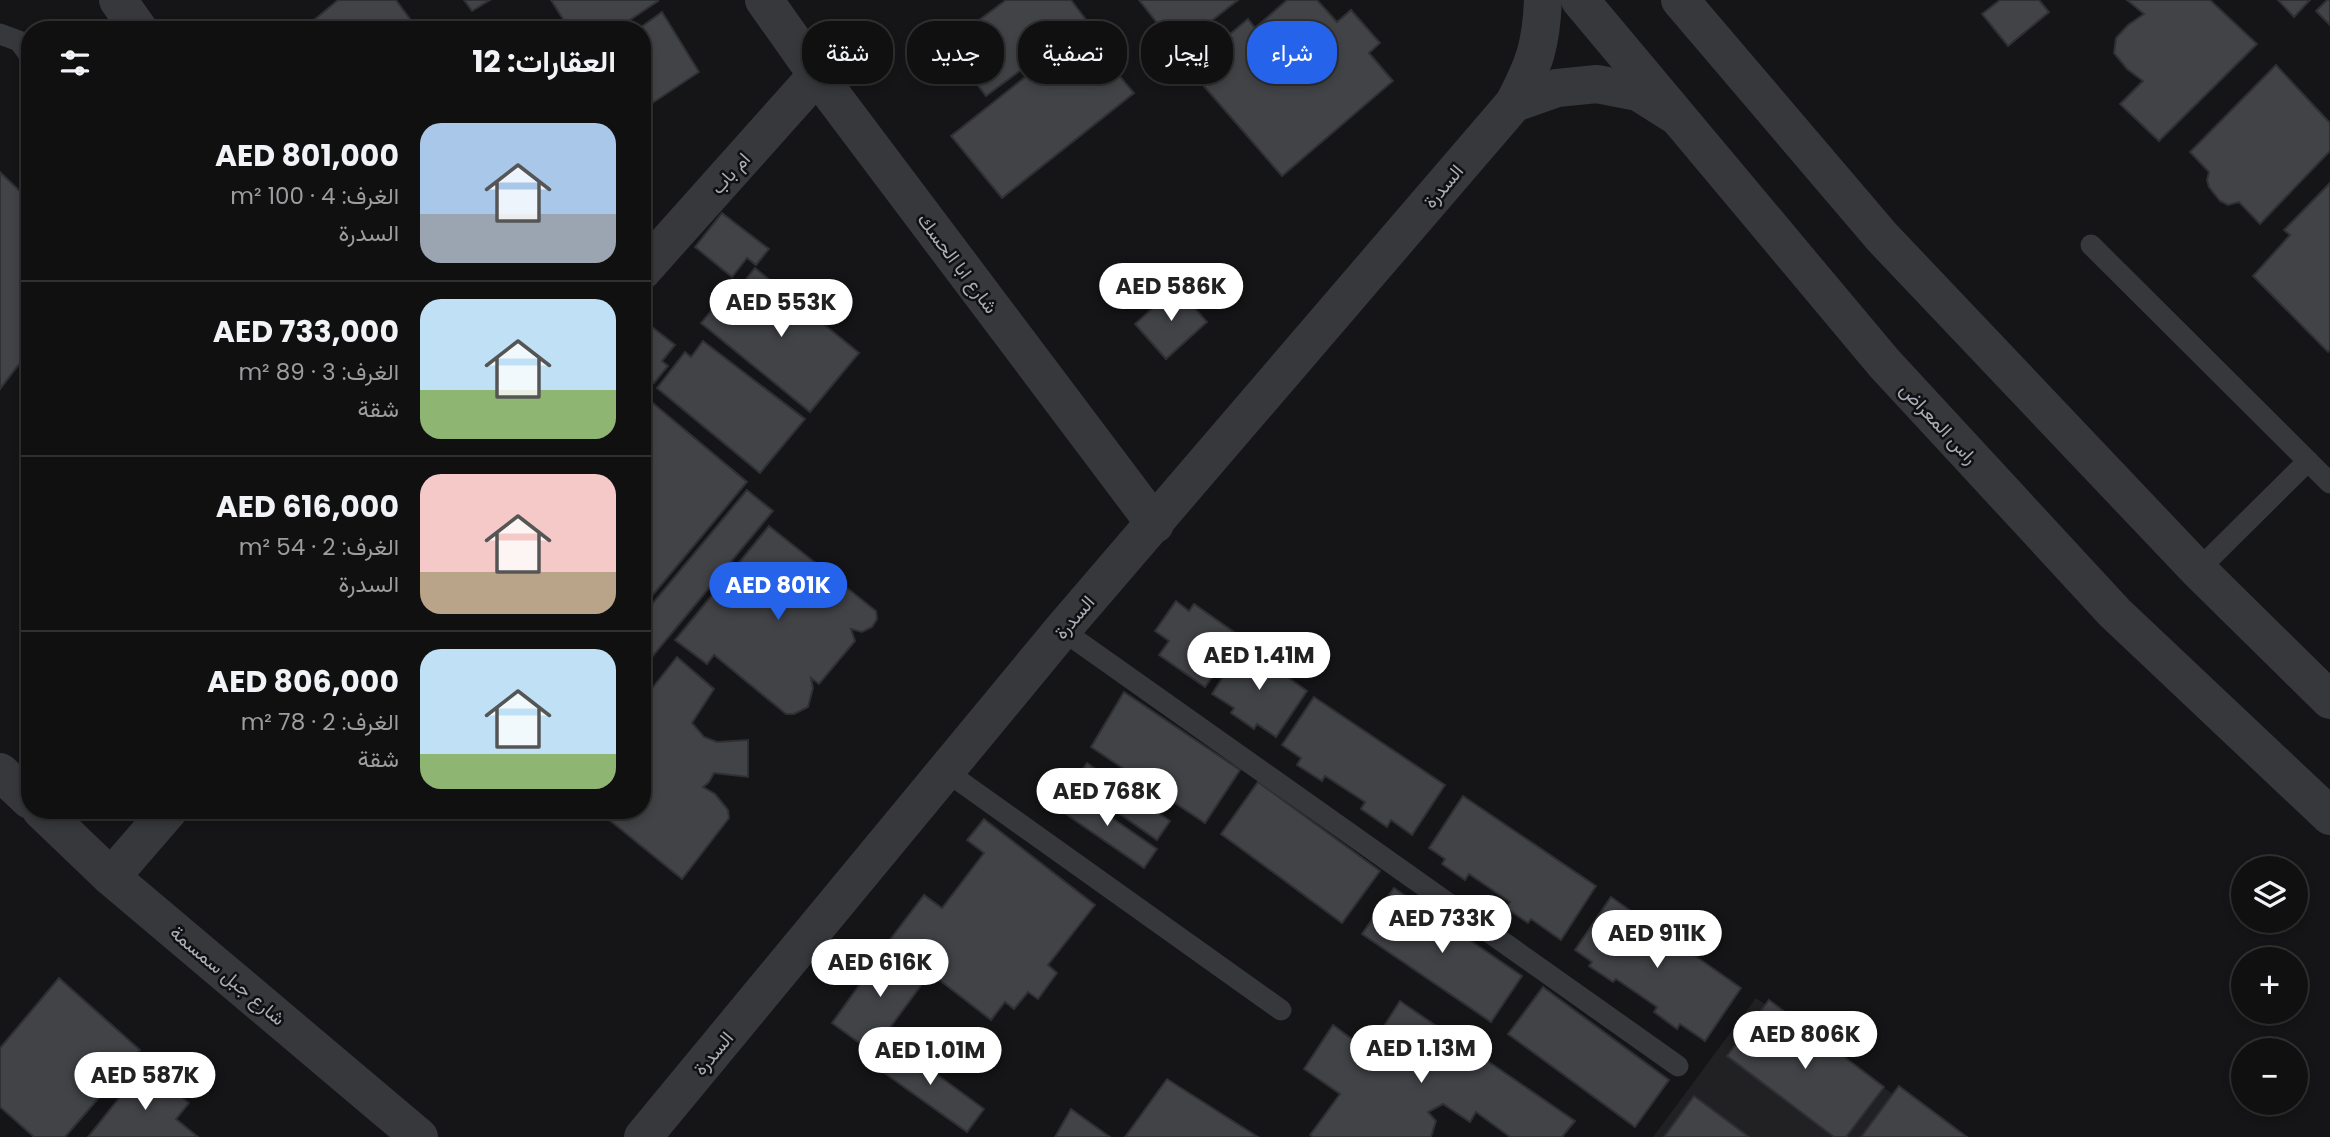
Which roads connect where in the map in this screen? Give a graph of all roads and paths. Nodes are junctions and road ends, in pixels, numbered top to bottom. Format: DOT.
graph roads {
  1 [pos="118,0"];
  2 [pos="764,0"];
  3 [pos="1543,0"];
  4 [pos="1580,0"];
  5 [pos="1680,0"];
  6 [pos="133,21"];
  7 [pos="0,34"];
  8 [pos="21,44"];
  9 [pos="802,54"];
  10 [pos="809,84"];
  11 [pos="824,84"];
  12 [pos="1514,103"];
  13 [pos="1673,114"];
  14 [pos="2091,245"];
  15 [pos="651,261"];
  16 [pos="2308,461"];
  17 [pos="2330,483"];
  18 [pos="1155,524"];
  19 [pos="2199,570"];
  20 [pos="1062,630"];
  21 [pos="2330,700"];
  22 [pos="0,772"];
  23 [pos="947,772"];
  24 [pos="21,792"];
  25 [pos="2330,816"];
  26 [pos="50,819"];
  27 [pos="161,819"];
  28 [pos="111,877"];
  29 [pos="1281,1010"];
  30 [pos="1678,1066"];
  31 [pos="419,1137"];
  32 [pos="643,1137"];
  1 -- 6 [label="street"];
  2 -- 9 [label="street, شارع ابا الحسك"];
  3 -- 12 [label="street, السدرة"];
  4 -- 13 [label="street, راس المعراض"];
  5 -- 19 [label="street"];
  7 -- 8 [label="lane"];
  10 -- 15 [label="street, ام باب"];
  11 -- 18 [label="street, شارع ابا الحسك"];
  12 -- 13 [label="street"];
  12 -- 18 [label="street, السدرة"];
  13 -- 25 [label="street, راس المعراض"];
  14 -- 16 [label="lane"];
  16 -- 17 [label="lane"];
  16 -- 19 [label="lane"];
  18 -- 20 [label="street, السدرة"];
  19 -- 21 [label="street"];
  20 -- 23 [label="street, السدرة"];
  20 -- 30 [label="lane"];
  22 -- 24 [label="street"];
  23 -- 29 [label="lane"];
  23 -- 32 [label="street, السدرة"];
  26 -- 28 [label="street, شارع جبل سمسمة"];
  27 -- 28 [label="street"];
  28 -- 31 [label="street, شارع جبل سمسمة"];
}
